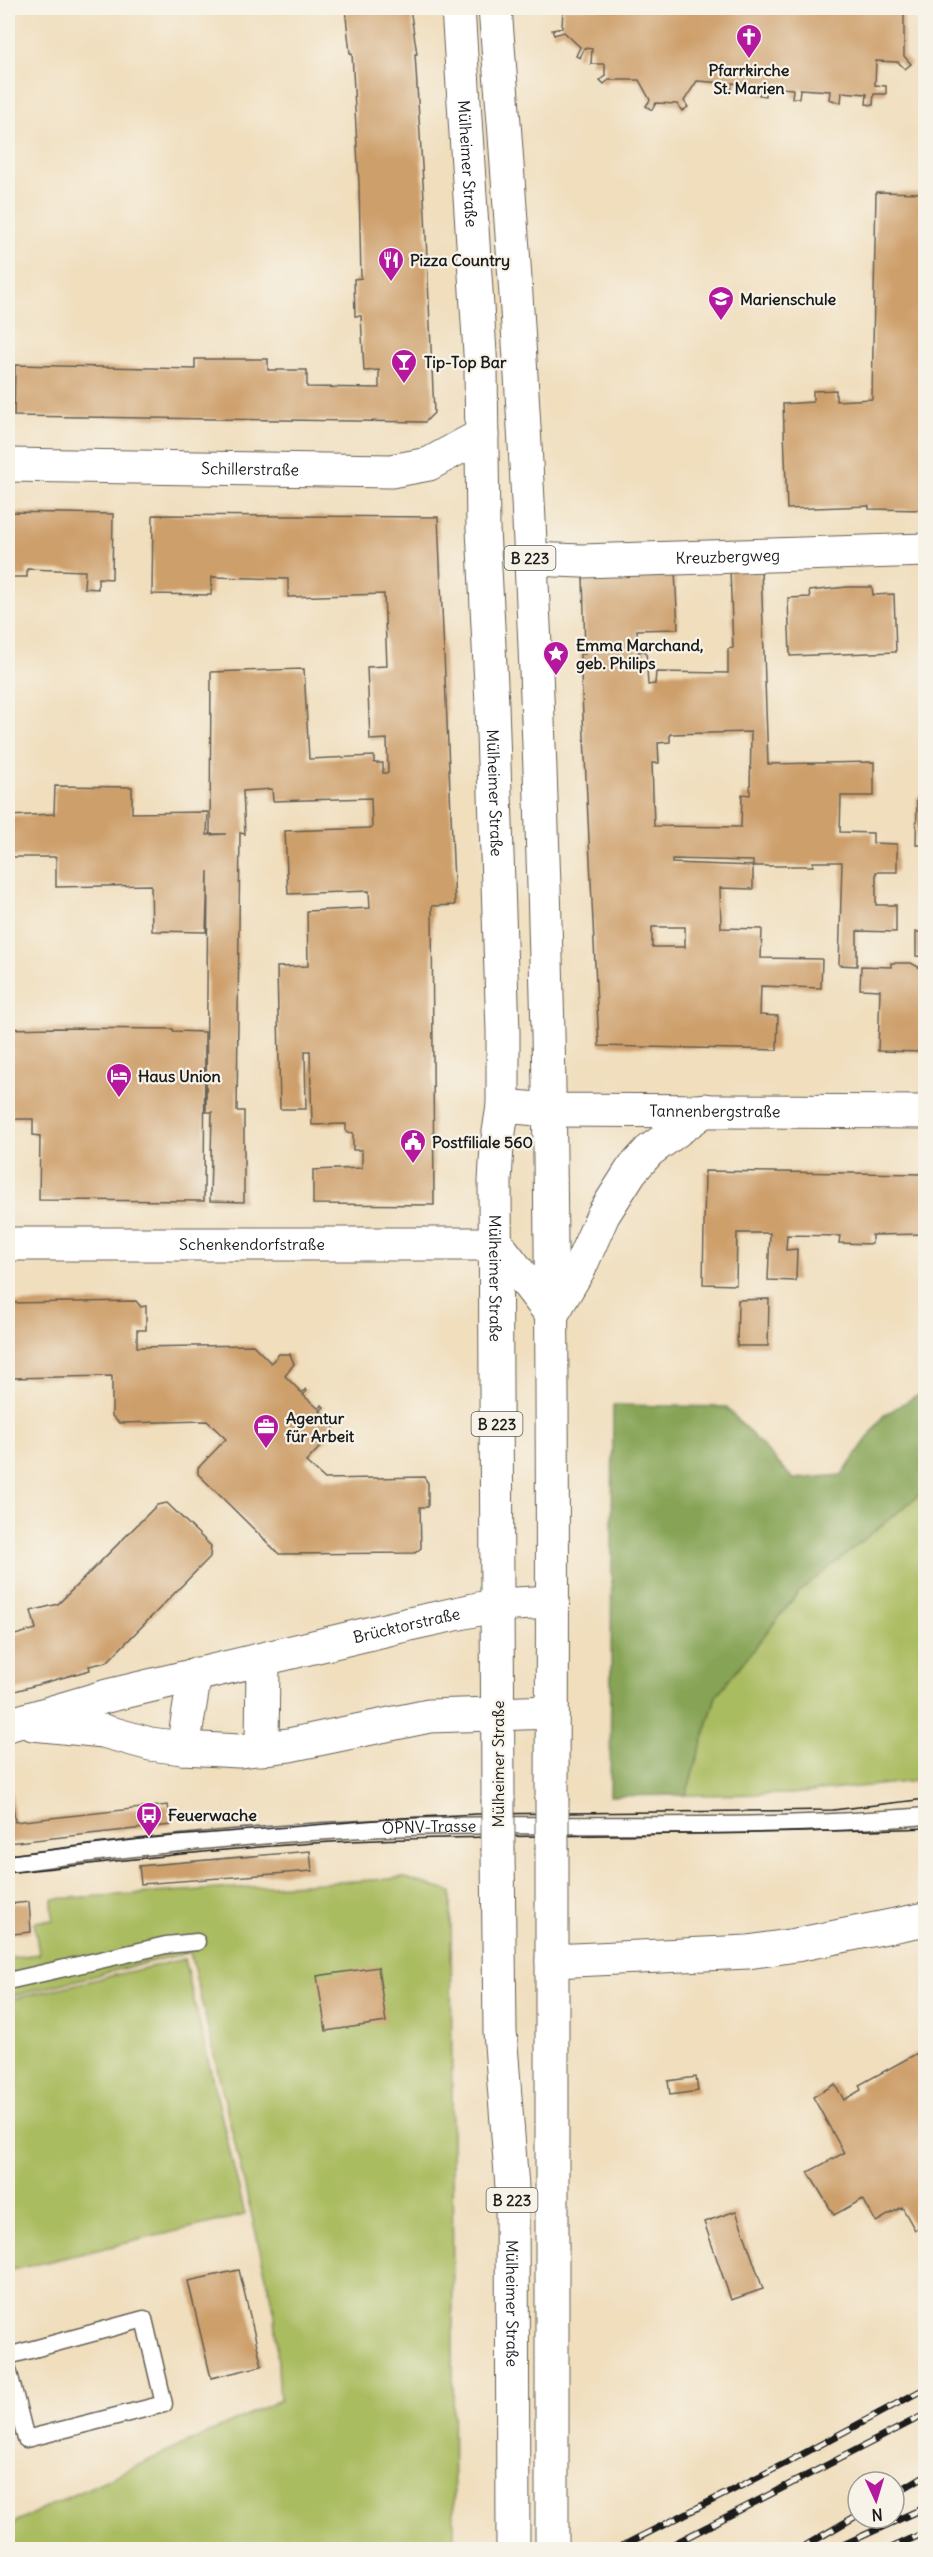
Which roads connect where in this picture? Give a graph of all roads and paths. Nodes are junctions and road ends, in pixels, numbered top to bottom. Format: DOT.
graph roads {
  1 [pos="458,8"];
  2 [pos="495,8"];
  3 [pos="482,435"];
  4 [pos="8,465"];
  5 [pos="926,550"];
  6 [pos="530,559"];
  7 [pos="503,1106"];
  8 [pos="549,1110"];
  9 [pos="705,1110"];
  10 [pos="926,1112"];
  11 [pos="8,1244"];
  12 [pos="497,1244"];
  13 [pos="552,1315"];
  14 [pos="552,1602"];
  15 [pos="497,1605"];
  16 [pos="263,1660"];
  17 [pos="195,1674"];
  18 [pos="498,1712"];
  19 [pos="552,1712"];
  20 [pos="12,1724"];
  21 [pos="183,1748"];
  22 [pos="262,1749"];
  23 [pos="926,1816"];
  24 [pos="8,1863"];
  25 [pos="926,1919"];
  26 [pos="197,1942"];
  27 [pos="552,1961"];
  28 [pos="8,1981"];
  29 [pos="8,2356"];
  30 [pos="8,2369"];
  31 [pos="552,2549"];
  32 [pos="513,2550"];
  1 -- 3 [label="main road, Mülheimer Straße / B 223"];
  2 -- 6 [label="main road, B 223"];
  3 -- 4 [label="main road, Schillerstraße"];
  3 -- 7 [label="main road, Mülheimer Straße / B 223"];
  5 -- 6 [label="main road, Kreuzbergweg"];
  6 -- 8 [label="main road, B 223"];
  7 -- 8 [label="main road, Tannenbergstraße"];
  7 -- 12 [label="main road, Mülheimer Straße / B 223"];
  8 -- 9 [label="main road, Tannenbergstraße"];
  8 -- 13 [label="main road, B 223"];
  9 -- 10 [label="main road, Tannenbergstraße"];
  9 -- 13 [label="main road"];
  11 -- 12 [label="main road, Schenkendorfstraße"];
  12 -- 13 [label="main road"];
  12 -- 15 [label="main road, Mülheimer Straße / B 223"];
  13 -- 14 [label="main road, B 223"];
  14 -- 15 [label="main road, Brücktorstraße"];
  14 -- 19 [label="main road, B 223"];
  15 -- 16 [label="main road, Brücktorstraße"];
  15 -- 18 [label="main road, Mülheimer Straße / B 223"];
  16 -- 17 [label="main road, Brücktorstraße"];
  16 -- 22 [label="main road"];
  17 -- 20 [label="main road, Brücktorstraße"];
  17 -- 21 [label="main road"];
  18 -- 19 [label="main road, Brücktorstraße"];
  18 -- 22 [label="main road, Brücktorstraße"];
  18 -- 32 [label="main road, Mülheimer Straße / B 223, bridge"];
  19 -- 27 [label="main road, B 223, bridge"];
  20 -- 21 [label="main road, Brücktorstraße"];
  21 -- 22 [label="main road, Brücktorstraße"];
  23 -- 24 [label="lane, ÖPNV-Trasse"];
  25 -- 27 [label="main road"];
  26 -- 28 [label="lane"];
  27 -- 31 [label="main road, B 223"];
  29 -- 30 [label="lane"];
}
